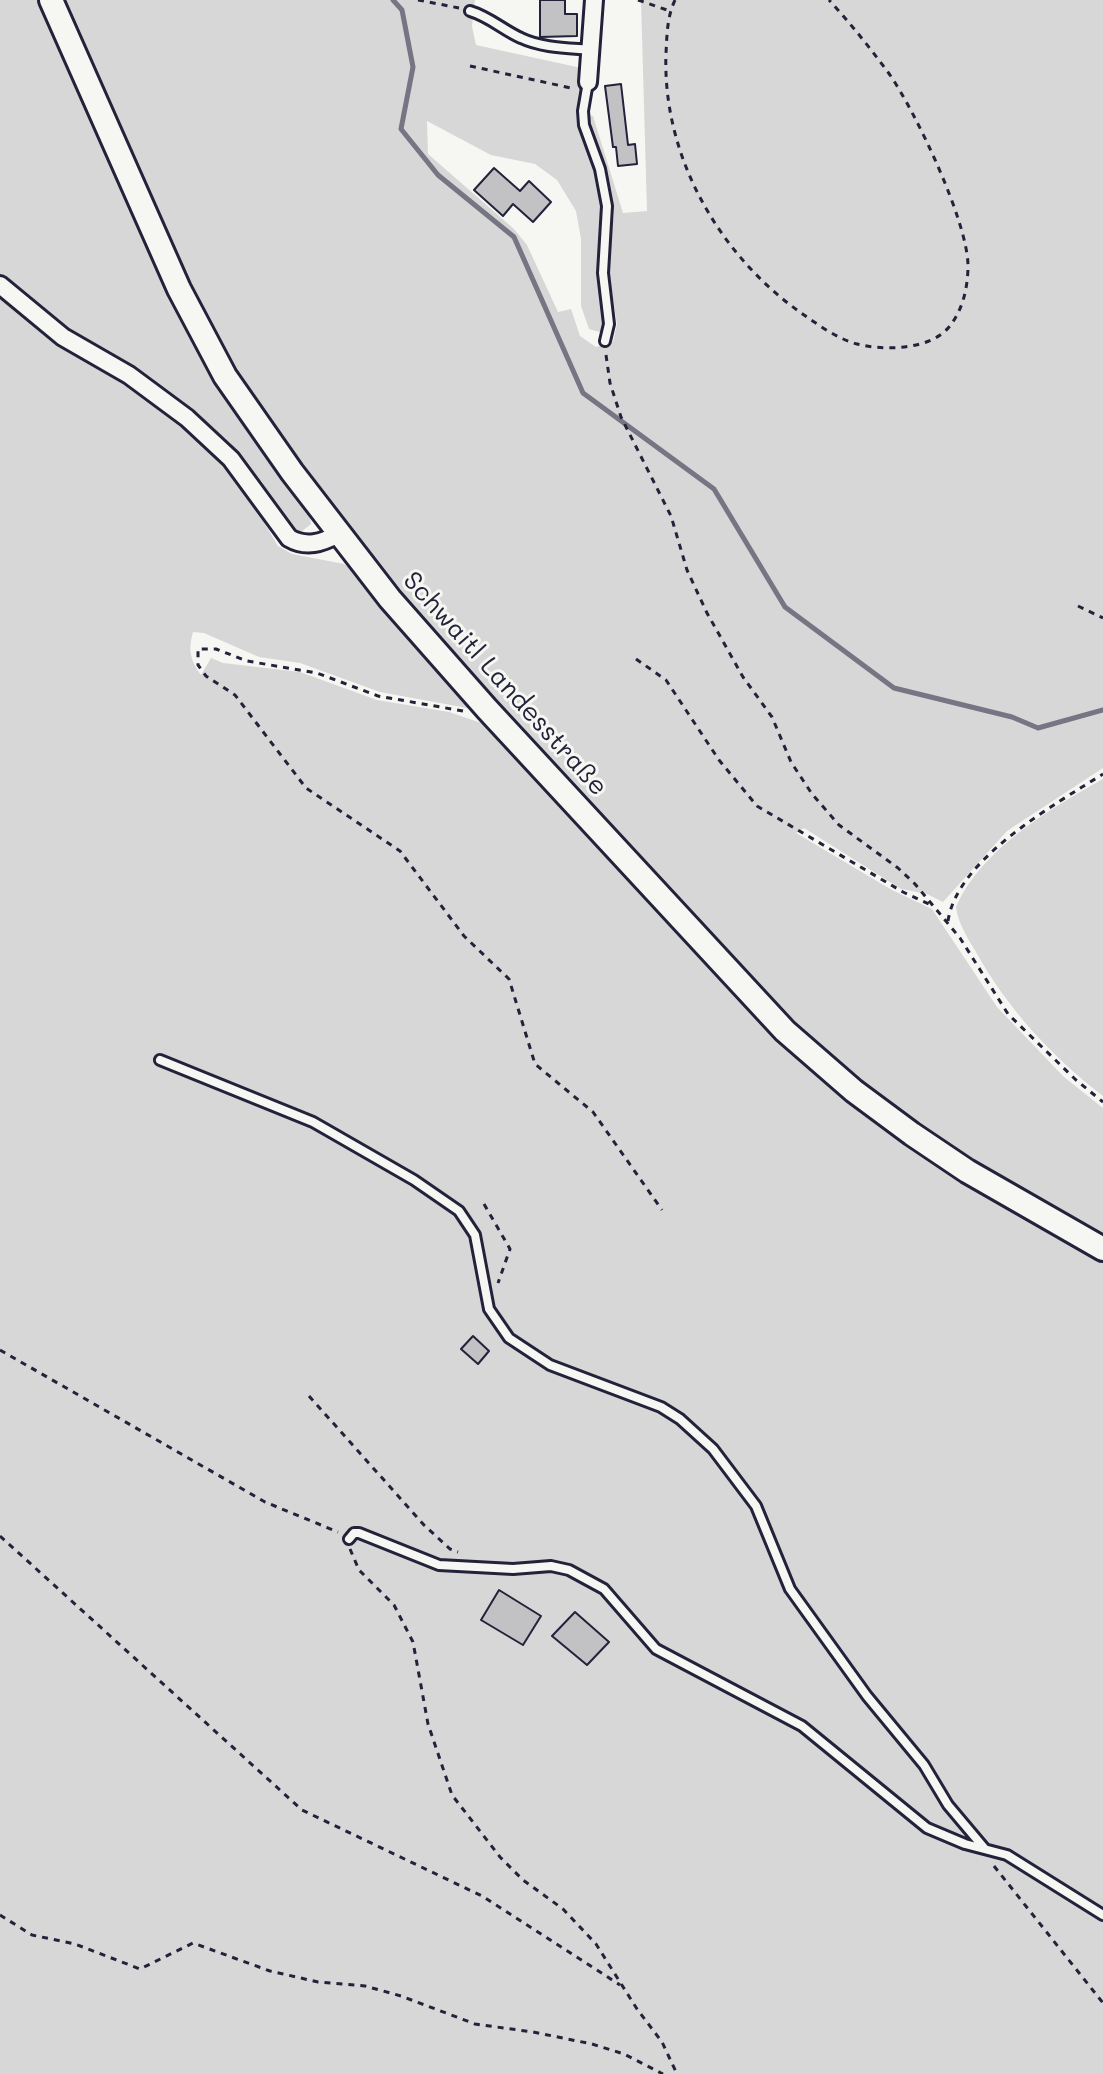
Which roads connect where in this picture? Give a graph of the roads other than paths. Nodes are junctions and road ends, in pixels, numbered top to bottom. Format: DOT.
graph roads {
  1 [pos="51,0"];
  2 [pos="594,0"];
  3 [pos="470,11"];
  4 [pos="592,50"];
  5 [pos="587,86"];
  6 [pos="0,285"];
  7 [pos="605,341"];
  8 [pos="338,534"];
  9 [pos="160,1060"];
  10 [pos="1103,1249"];
  11 [pos="349,1539"];
  12 [pos="985,1849"];
  13 [pos="1103,1915"];
  1 -- 8 [label="street, Schwaitl Landesstraße"];
  2 -- 4 [label="street"];
  3 -- 4 [label="lane"];
  4 -- 5 [label="street"];
  5 -- 7 [label="lane"];
  6 -- 8 [label="street"];
  8 -- 10 [label="street, Schwaitl Landesstraße"];
  9 -- 12 [label="lane"];
  11 -- 12 [label="lane"];
  12 -- 13 [label="lane"];
}
